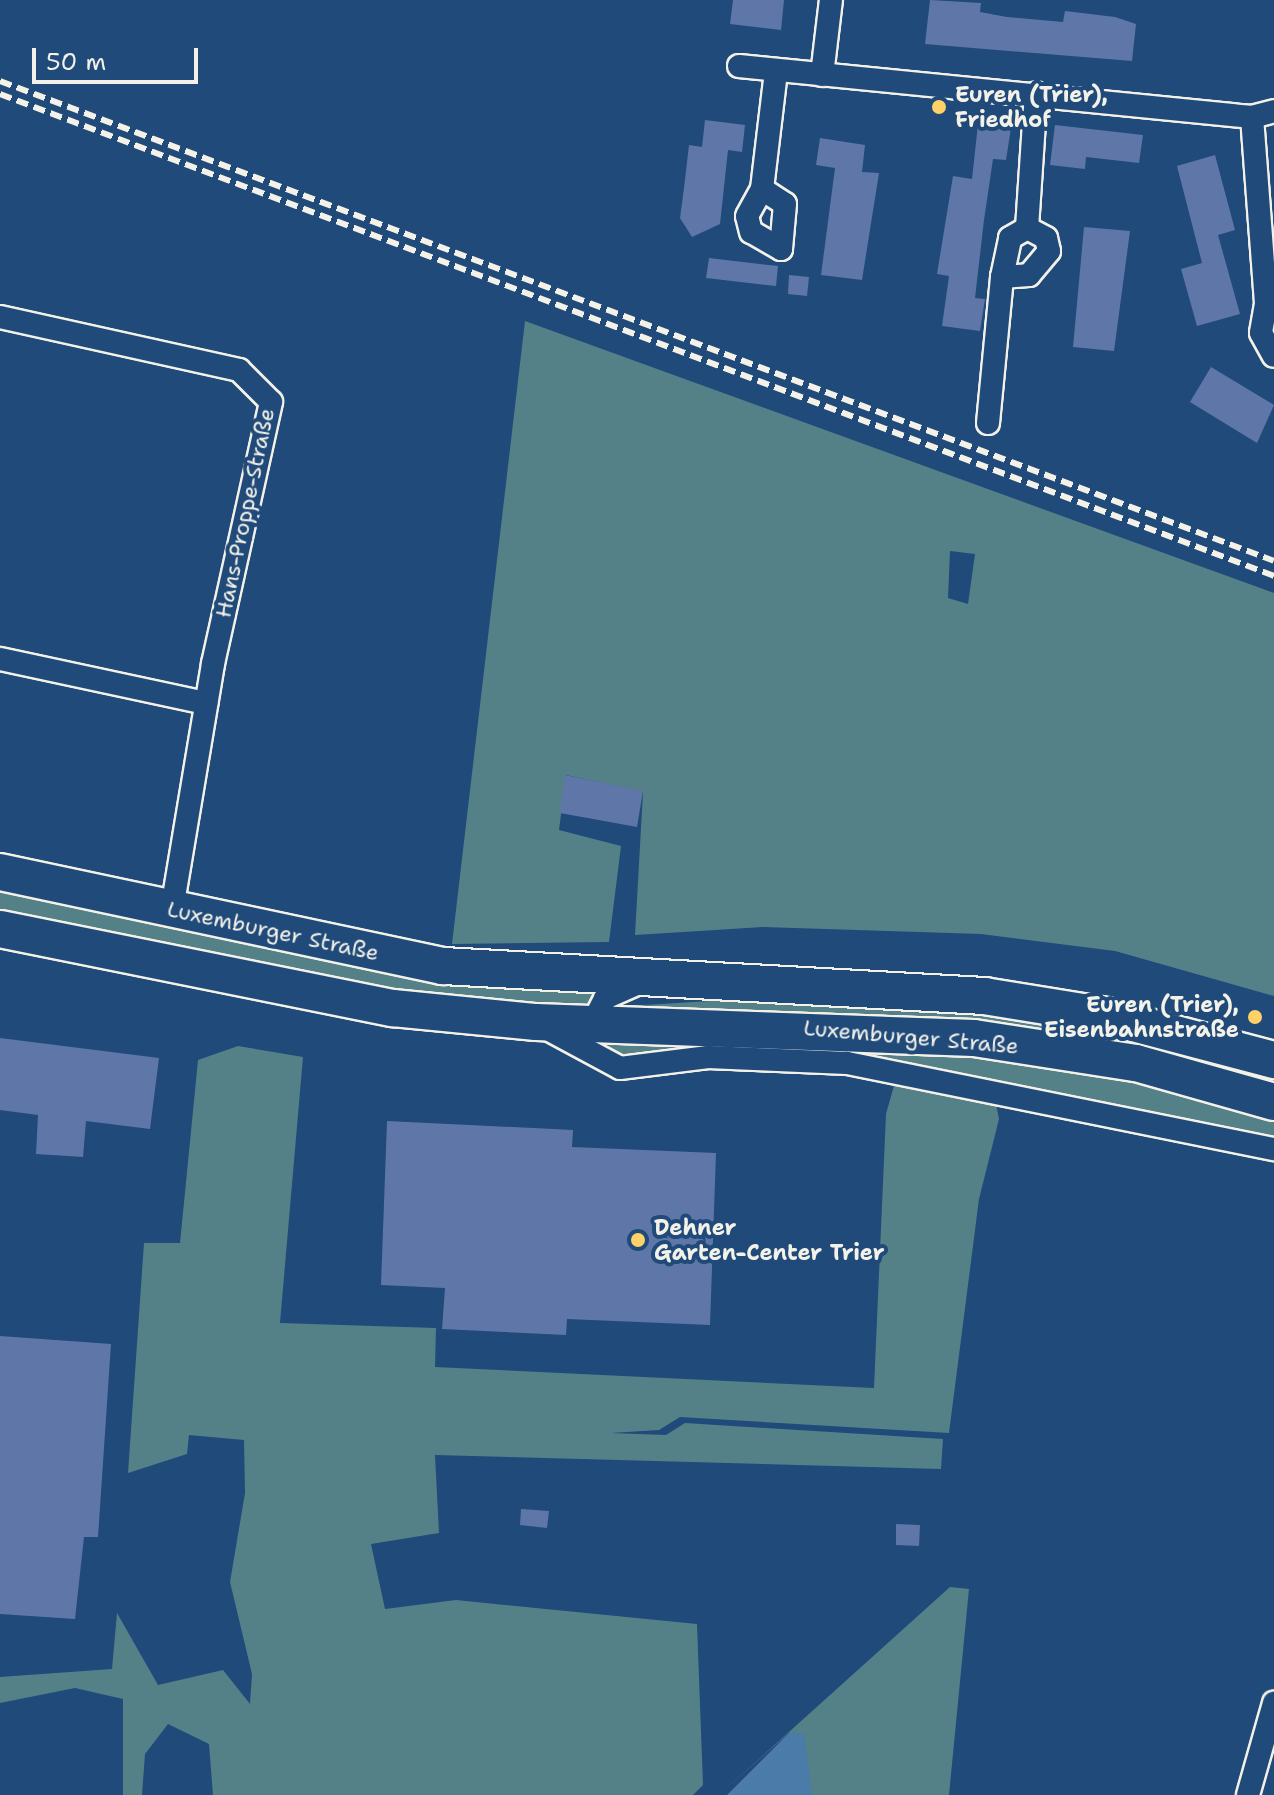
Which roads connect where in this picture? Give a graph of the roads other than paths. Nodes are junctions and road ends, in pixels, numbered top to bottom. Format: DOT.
graph roads {
  1 [pos="831,0"];
  2 [pos="739,66"];
  3 [pos="776,72"];
  4 [pos="822,75"];
  5 [pos="1036,93"];
  6 [pos="1274,111"];
  7 [pos="1252,117"];
  8 [pos="762,189"];
  9 [pos="1027,228"];
  10 [pos="1002,277"];
  11 [pos="1270,305"];
  12 [pos="0,317"];
  13 [pos="1274,356"];
  14 [pos="988,423"];
  15 [pos="0,659"];
  16 [pos="206,703"];
  17 [pos="0,872"];
  18 [pos="172,910"];
  19 [pos="0,929"];
  20 [pos="645,981"];
  21 [pos="536,1022"];
  22 [pos="590,1022"];
  23 [pos="597,1057"];
  24 [pos="1274,1060"];
  25 [pos="1274,1102"];
  26 [pos="1274,1149"];
  27 [pos="1274,1703"];
  28 [pos="1248,1795"];
  1 -- 4 [label="street"];
  2 -- 3 [label="street"];
  3 -- 4 [label="street"];
  3 -- 8 [label="street"];
  4 -- 5 [label="street"];
  5 -- 7 [label="street"];
  5 -- 9 [label="street"];
  6 -- 7 [label="street"];
  7 -- 11 [label="street"];
  9 -- 10 [label="street"];
  9 -- 10 [label="street"];
  10 -- 14 [label="street"];
  11 -- 13 [label="street"];
  12 -- 16 [label="street, Hans-Proppe-Straße"];
  15 -- 16 [label="street"];
  16 -- 18 [label="street, Hans-Proppe-Straße"];
  17 -- 18 [label="main road, Luxemburger Straße"];
  18 -- 20 [label="main road, Luxemburger Straße"];
  19 -- 21 [label="main road, Luxemburger Straße"];
  20 -- 22 [label="street, Luxemburger Straße"];
  20 -- 24 [label="main road, Luxemburger Straße"];
  21 -- 22 [label="main road, Luxemburger Straße"];
  21 -- 23 [label="street, Luxemburger Straße"];
  22 -- 23 [label="street"];
  22 -- 25 [label="main road, Luxemburger Straße"];
  23 -- 26 [label="street, Luxemburger Straße"];
  27 -- 28 [label="street"];
}
